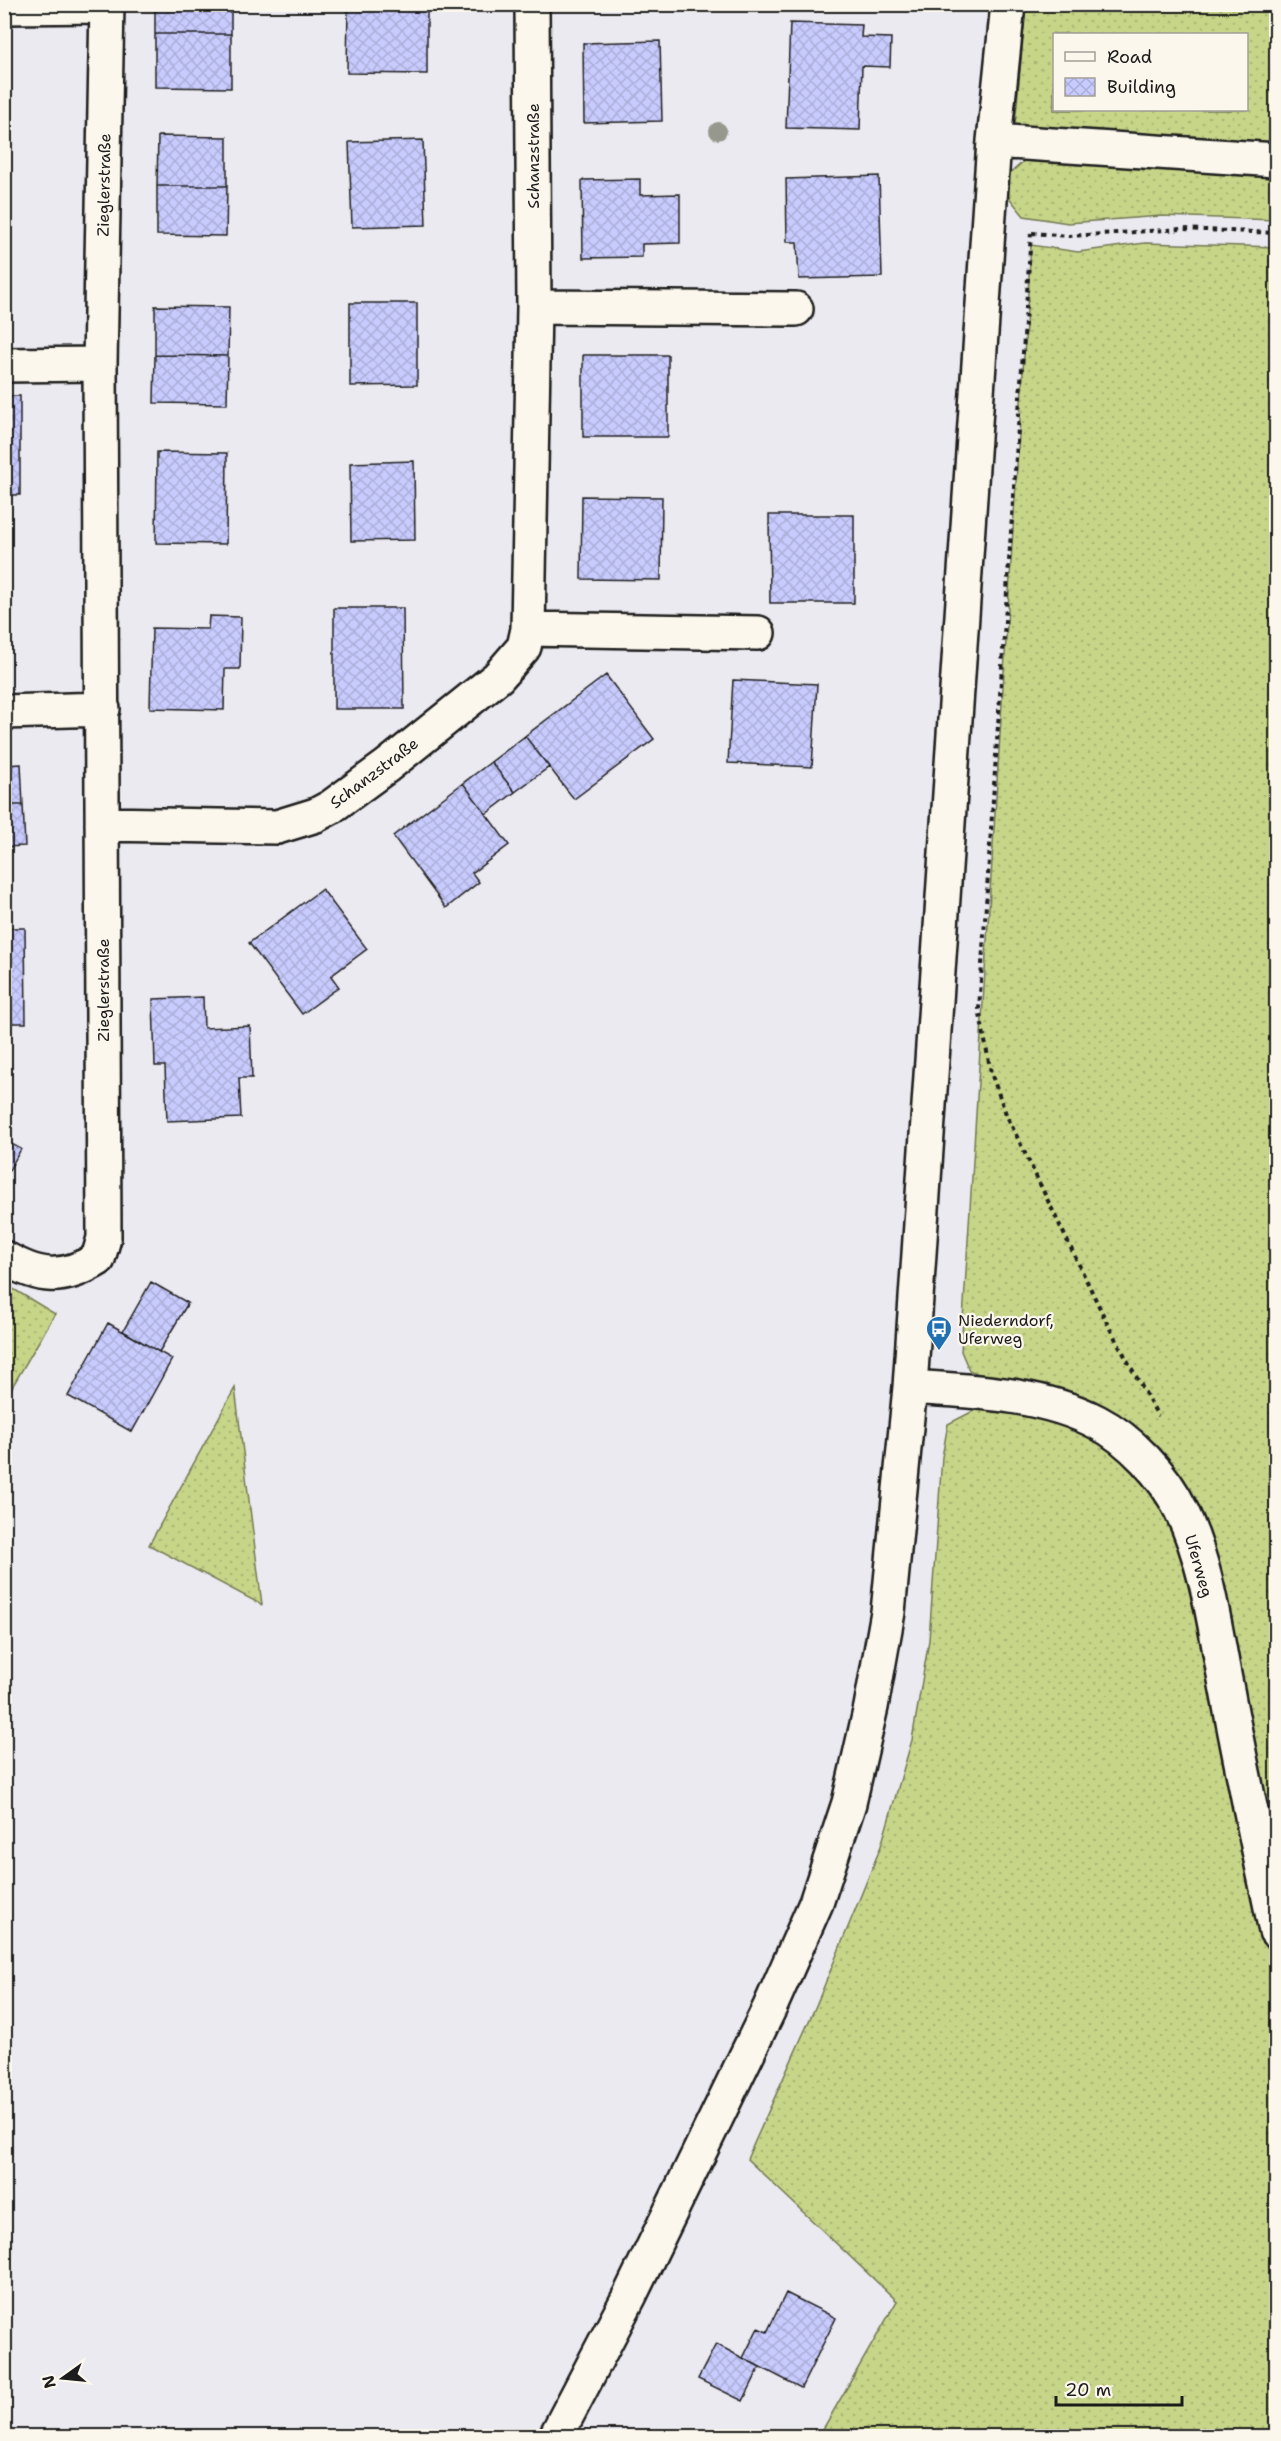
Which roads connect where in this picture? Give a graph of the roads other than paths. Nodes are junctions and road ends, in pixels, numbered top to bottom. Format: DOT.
graph roads {
  1 [pos="532,4"];
  2 [pos="1008,4"];
  3 [pos="107,5"];
  4 [pos="4,7"];
  5 [pos="994,141"];
  6 [pos="1276,160"];
  7 [pos="534,307"];
  8 [pos="796,309"];
  9 [pos="100,364"];
  10 [pos="4,365"];
  11 [pos="528,629"];
  12 [pos="758,633"];
  13 [pos="103,709"];
  14 [pos="4,712"];
  15 [pos="102,825"];
  16 [pos="4,1258"];
  17 [pos="910,1387"];
  18 [pos="1276,1931"];
  19 [pos="556,2436"];
  1 -- 7 [label="street, Schanzstraße"];
  2 -- 5 [label="street"];
  3 -- 4 [label="street, Zieglerstraße"];
  3 -- 9 [label="street, Zieglerstraße"];
  5 -- 6 [label="street"];
  5 -- 17 [label="street"];
  7 -- 8 [label="street"];
  7 -- 11 [label="street, Schanzstraße"];
  9 -- 10 [label="street"];
  9 -- 13 [label="street, Zieglerstraße"];
  11 -- 12 [label="street"];
  11 -- 15 [label="street, Schanzstraße"];
  13 -- 14 [label="street"];
  13 -- 15 [label="street, Zieglerstraße"];
  15 -- 16 [label="street, Zieglerstraße"];
  17 -- 18 [label="street, Uferweg"];
  17 -- 19 [label="street"];
}
